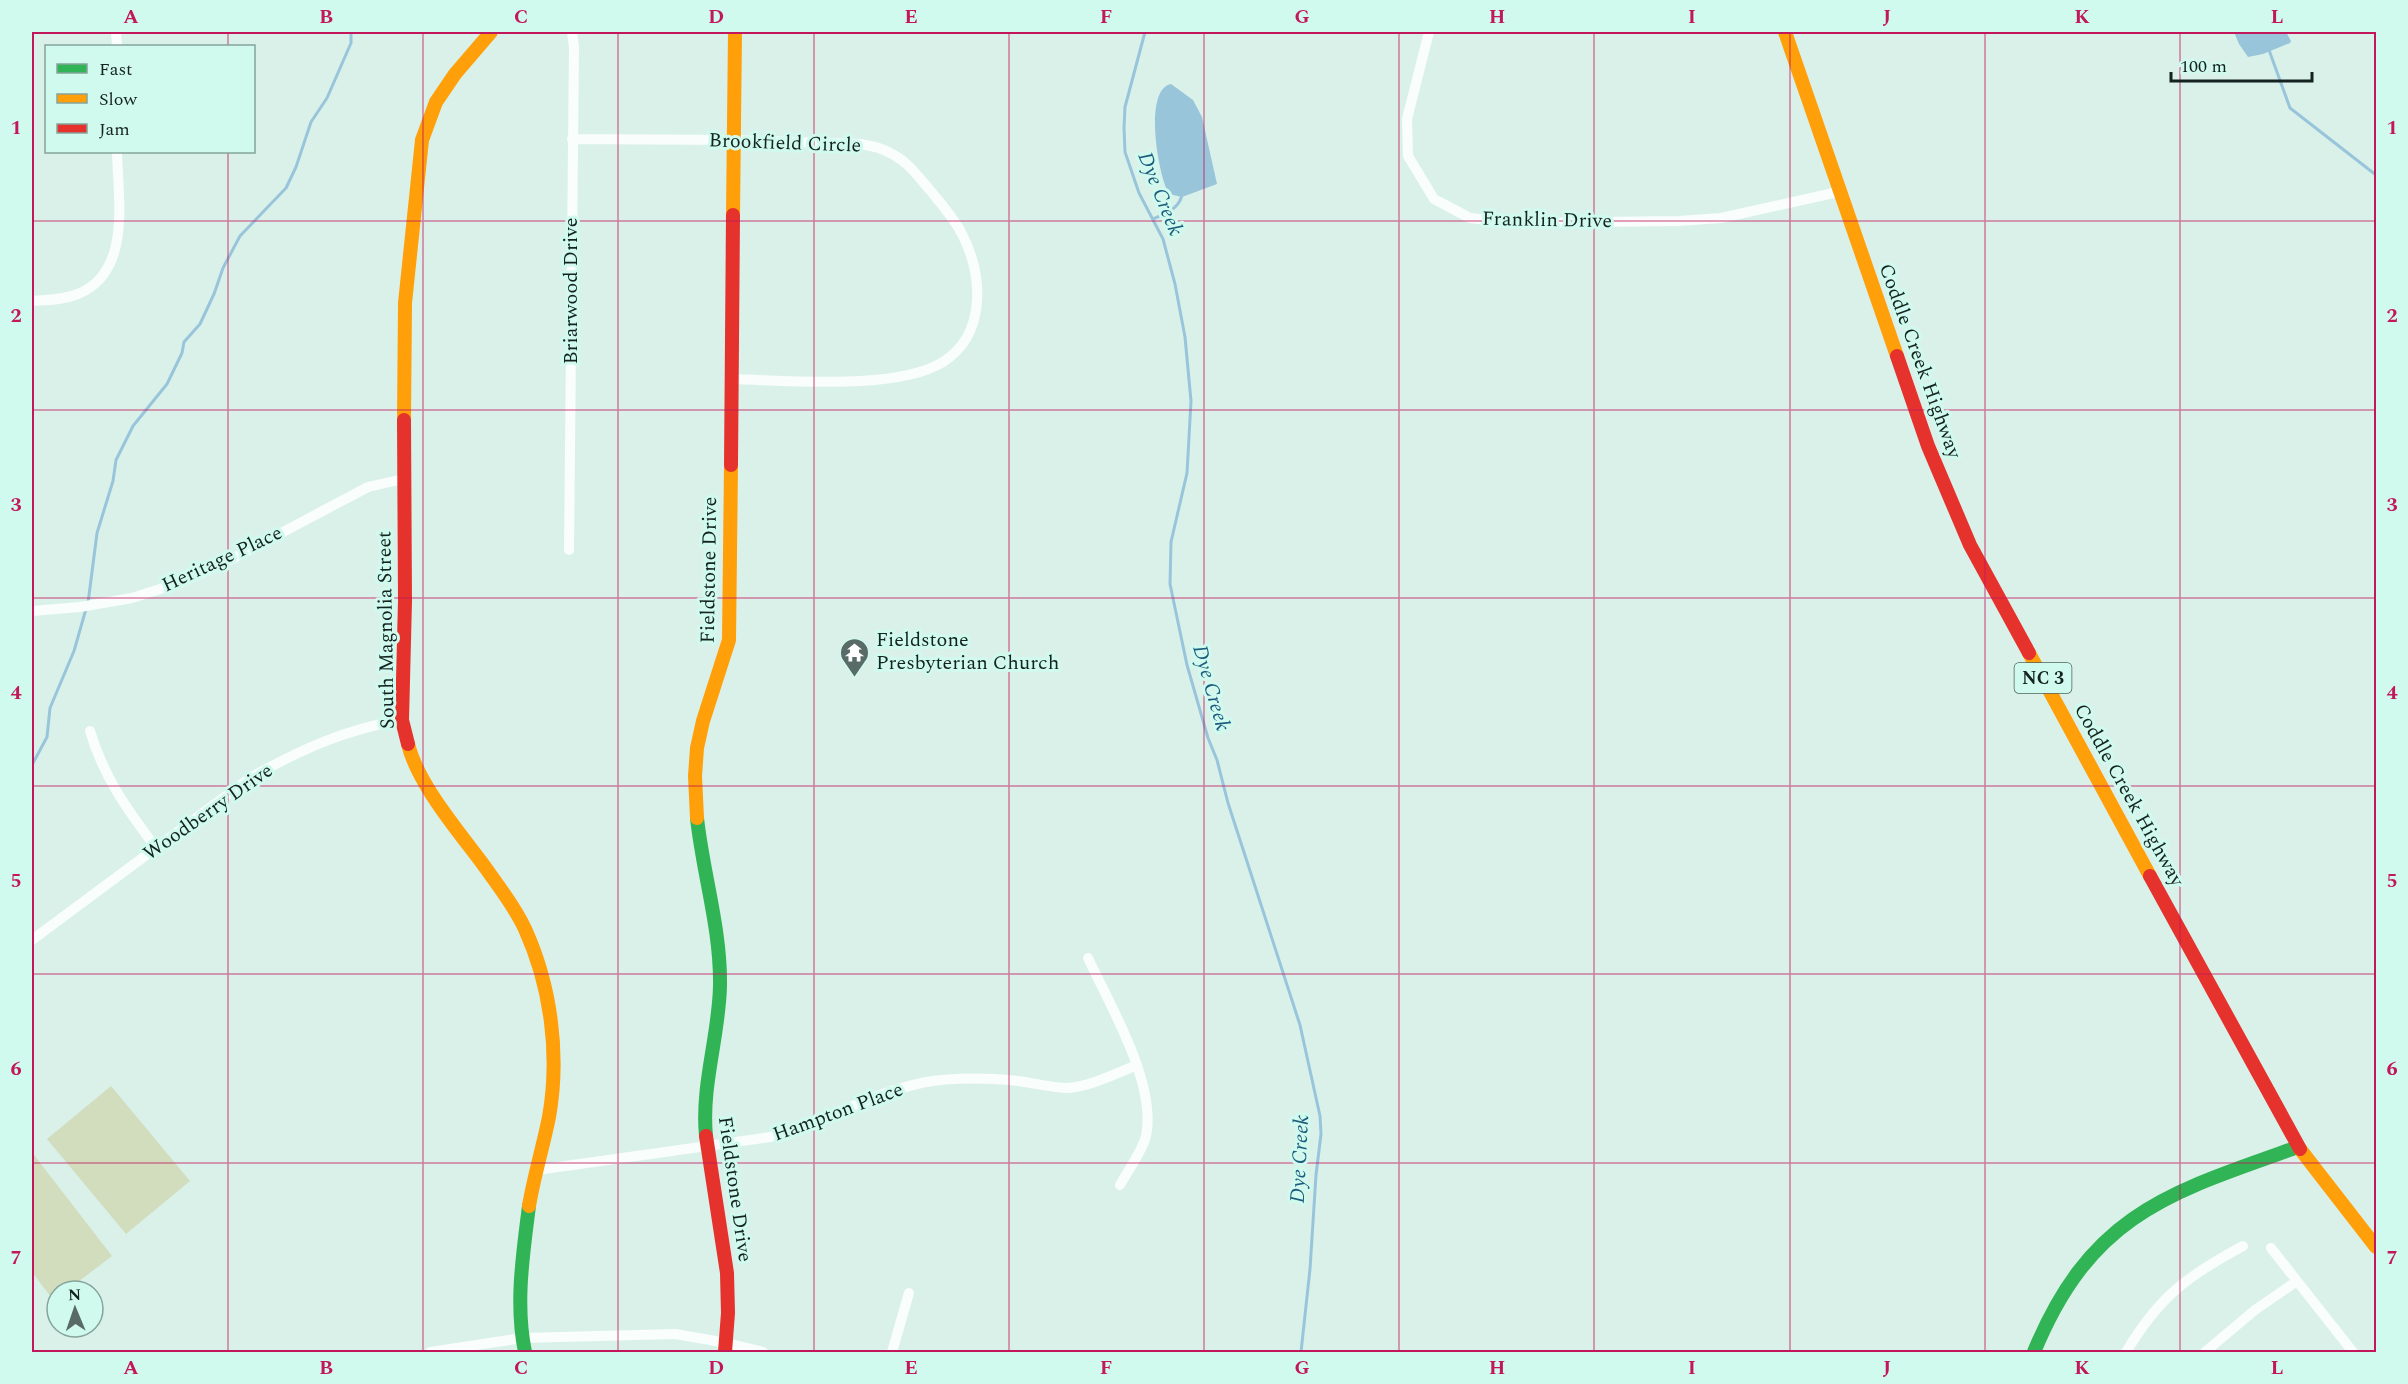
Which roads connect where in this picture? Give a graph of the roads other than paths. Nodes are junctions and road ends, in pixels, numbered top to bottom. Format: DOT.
graph roads {
  1 [pos="491,32"];
  2 [pos="572,32"];
  3 [pos="735,32"];
  4 [pos="1429,32"];
  5 [pos="1785,32"];
  6 [pos="572,139"];
  7 [pos="733,140"];
  8 [pos="117,153"];
  9 [pos="1838,192"];
  10 [pos="32,301"];
  11 [pos="731,379"];
  12 [pos="403,480"];
  13 [pos="569,550"];
  14 [pos="32,611"];
  15 [pos="402,720"];
  16 [pos="90,731"];
  17 [pos="156,848"];
  18 [pos="32,940"];
  19 [pos="1088,958"];
  20 [pos="1137,1065"];
  21 [pos="707,1146"];
  22 [pos="2298,1147"];
  23 [pos="537,1170"];
  24 [pos="1120,1185"];
  25 [pos="2243,1246"];
  26 [pos="2376,1247"];
  27 [pos="2271,1248"];
  28 [pos="2297,1281"];
  29 [pos="909,1293"];
  30 [pos="522,1338"];
  31 [pos="726,1348"];
  32 [pos="430,1353"];
  33 [pos="525,1353"];
  34 [pos="763,1353"];
  35 [pos="892,1353"];
  36 [pos="2034,1353"];
  37 [pos="2126,1353"];
  38 [pos="2205,1353"];
  39 [pos="2353,1353"];
  1 -- 12 [label="street, South Magnolia Street"];
  2 -- 6 [label="street, Briarwood Drive"];
  3 -- 7 [label="street, Fieldstone Drive"];
  4 -- 9 [label="street, Franklin Drive"];
  5 -- 9 [label="street, Coddle Creek Highway / NC 3"];
  6 -- 7 [label="street, Brookfield Circle"];
  6 -- 13 [label="street, Briarwood Drive"];
  7 -- 11 [label="street, Fieldstone Drive"];
  7 -- 11 [label="street, Brookfield Circle"];
  8 -- 10 [label="street"];
  9 -- 22 [label="street, Coddle Creek Highway / NC 3"];
  11 -- 21 [label="street, Fieldstone Drive"];
  12 -- 14 [label="street, Heritage Place"];
  12 -- 15 [label="street, South Magnolia Street"];
  15 -- 17 [label="street, Woodberry Drive"];
  15 -- 23 [label="street, South Magnolia Street"];
  16 -- 17 [label="street"];
  17 -- 18 [label="street, Woodberry Drive"];
  19 -- 20 [label="street"];
  20 -- 21 [label="street, Hampton Place"];
  20 -- 24 [label="street"];
  21 -- 23 [label="street, Hampton Place"];
  21 -- 31 [label="street, Fieldstone Drive"];
  22 -- 26 [label="street, Coddle Creek Highway / NC 3"];
  22 -- 36 [label="street"];
  23 -- 30 [label="street, South Magnolia Street"];
  25 -- 37 [label="street"];
  27 -- 28 [label="street"];
  28 -- 38 [label="street"];
  28 -- 39 [label="street"];
  29 -- 35 [label="street"];
  30 -- 31 [label="street"];
  30 -- 32 [label="street"];
  30 -- 33 [label="street, South Magnolia Street"];
  31 -- 34 [label="street"];
}
